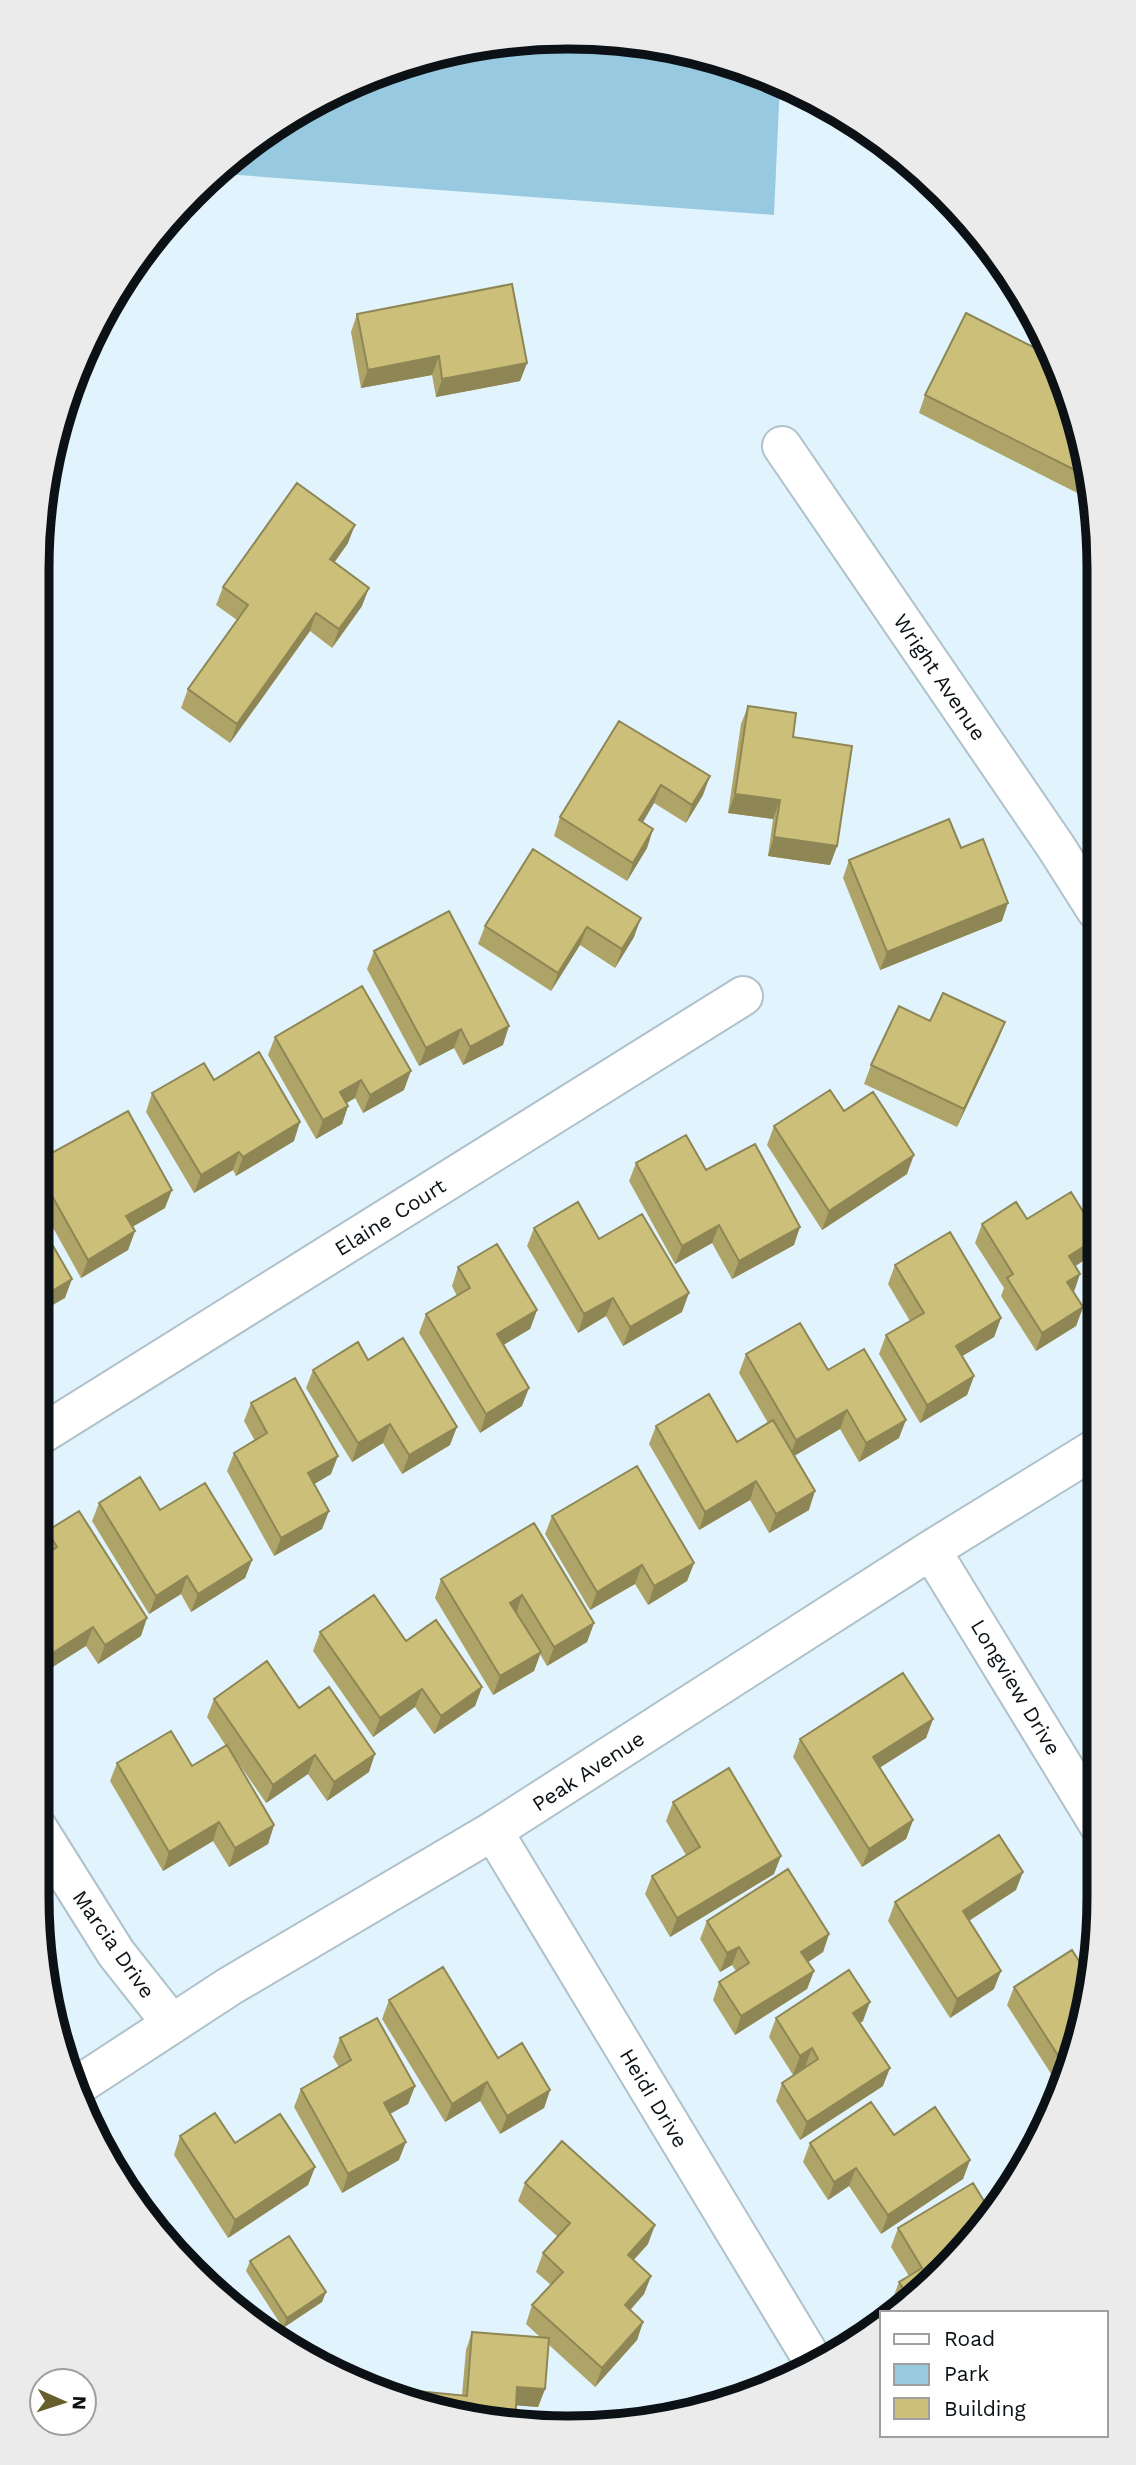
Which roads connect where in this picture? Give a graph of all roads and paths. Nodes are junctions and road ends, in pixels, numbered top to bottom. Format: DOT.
graph roads {
  1 [pos="782,446"];
  2 [pos="1087,896"];
  3 [pos="743,996"];
  4 [pos="49,1430"];
  5 [pos="1087,1454"];
  6 [pos="931,1550"];
  7 [pos="1087,1805"];
  8 [pos="494,1831"];
  9 [pos="49,1846"];
  10 [pos="172,2024"];
  11 [pos="84,2082"];
  12 [pos="810,2355"];
  1 -- 2 [label="street, Wright Avenue"];
  3 -- 4 [label="street, Elaine Court"];
  5 -- 6 [label="street, Peak Avenue"];
  6 -- 7 [label="street, Longview Drive"];
  6 -- 8 [label="street, Peak Avenue"];
  8 -- 10 [label="street, Peak Avenue"];
  8 -- 12 [label="street, Heidi Drive"];
  9 -- 10 [label="street, Marcia Drive"];
  10 -- 11 [label="street, Peak Avenue"];
}
